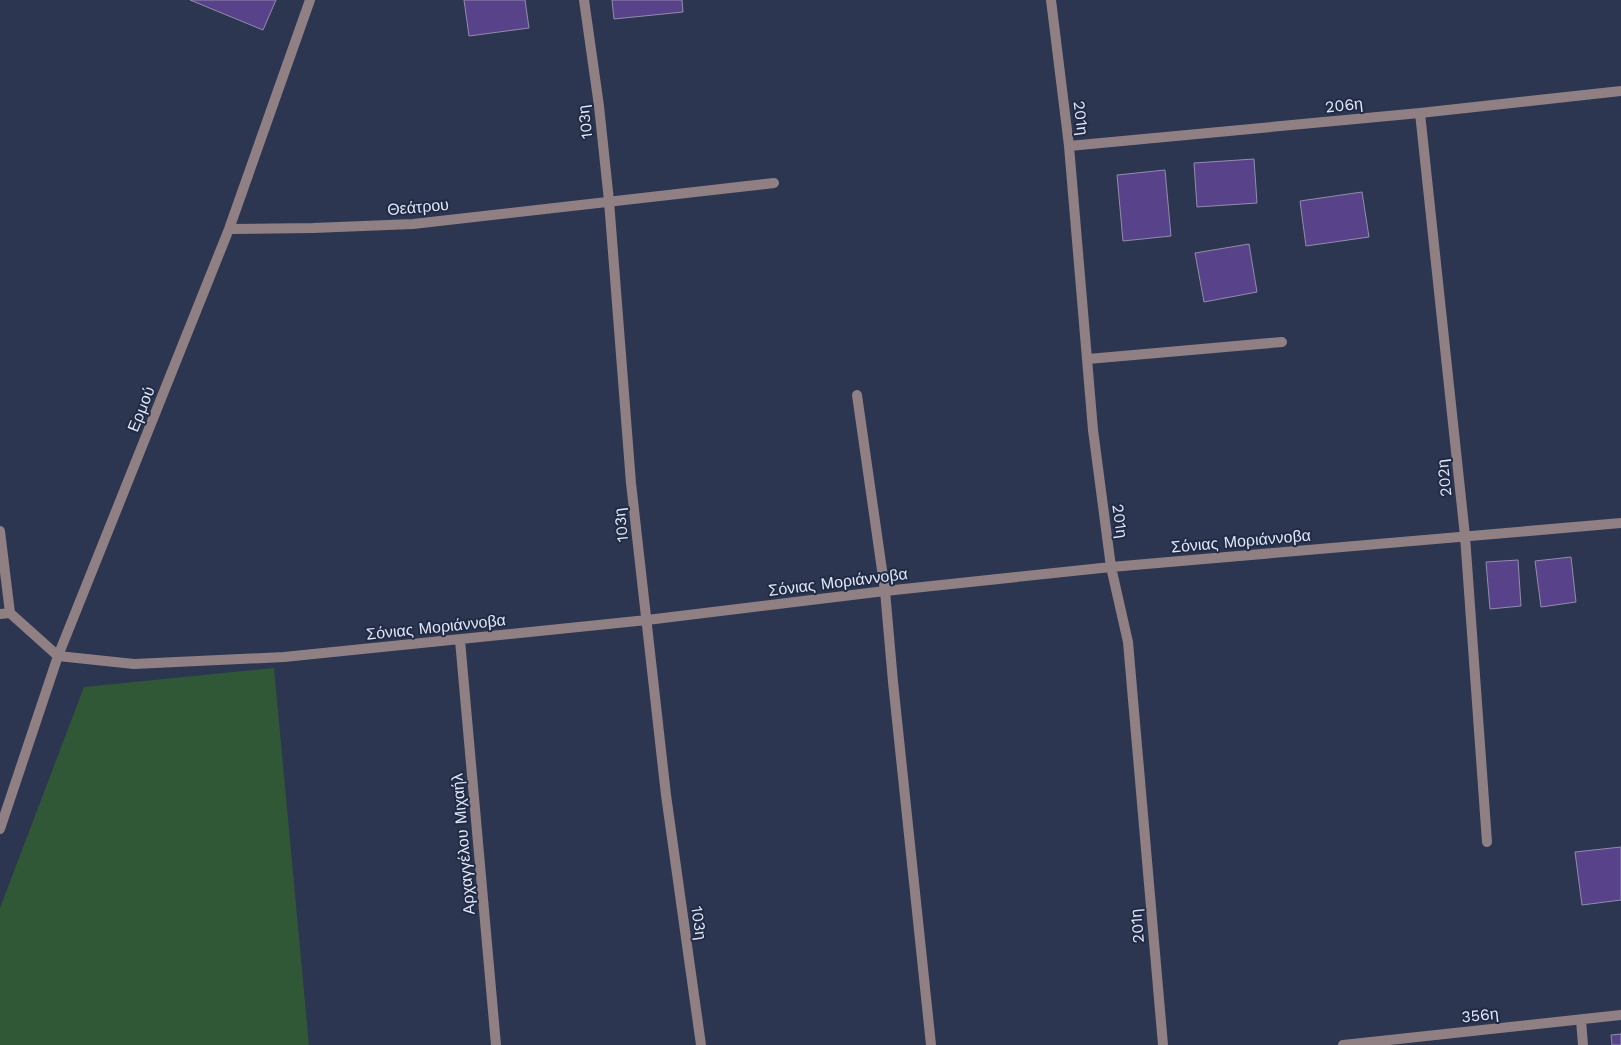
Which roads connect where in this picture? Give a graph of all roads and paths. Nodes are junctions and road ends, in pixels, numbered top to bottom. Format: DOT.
graph roads {
  1 [pos="310,0"];
  2 [pos="584,0"];
  3 [pos="1051,0"];
  4 [pos="1621,91"];
  5 [pos="1420,113"];
  6 [pos="1070,146"];
  7 [pos="774,183"];
  8 [pos="609,201"];
  9 [pos="229,229"];
  10 [pos="1282,342"];
  11 [pos="1088,359"];
  12 [pos="857,395"];
  13 [pos="1621,523"];
  14 [pos="0,531"];
  15 [pos="1465,536"];
  16 [pos="1111,567"];
  17 [pos="885,591"];
  18 [pos="5,613"];
  19 [pos="646,620"];
  20 [pos="460,640"];
  21 [pos="58,656"];
  22 [pos="0,828"];
  23 [pos="1487,842"];
  24 [pos="1621,1015"];
  25 [pos="1581,1020"];
  26 [pos="1430,1040"];
  27 [pos="496,1045"];
  28 [pos="701,1045"];
  29 [pos="931,1045"];
  30 [pos="1163,1045"];
  31 [pos="1343,1045"];
  32 [pos="1583,1045"];
  1 -- 9 [label="street, Ερμού"];
  2 -- 8 [label="street, 103η"];
  3 -- 6 [label="street, 201η"];
  4 -- 5 [label="street, 206η"];
  5 -- 6 [label="street, 206η"];
  5 -- 15 [label="street, 202η"];
  6 -- 11 [label="street, 201η"];
  7 -- 8 [label="street, Θεάτρου"];
  8 -- 9 [label="street, Θεάτρου"];
  8 -- 19 [label="street, 103η"];
  9 -- 21 [label="street, Ερμού"];
  10 -- 11 [label="street"];
  11 -- 16 [label="street, 201η"];
  12 -- 17 [label="street"];
  13 -- 15 [label="street, Σόνιας Μοριάννοβα"];
  14 -- 18 [label="street"];
  15 -- 16 [label="street, Σόνιας Μοριάννοβα"];
  15 -- 23 [label="street, 202η"];
  16 -- 17 [label="street, Σόνιας Μοριάννοβα"];
  16 -- 30 [label="street, 201η"];
  17 -- 19 [label="street, Σόνιας Μοριάννοβα"];
  17 -- 29 [label="street"];
  18 -- 21 [label="street"];
  19 -- 20 [label="street, Σόνιας Μοριάννοβα"];
  19 -- 28 [label="street, 103η"];
  20 -- 21 [label="street, Σόνιας Μοριάννοβα"];
  20 -- 27 [label="street, Αρχαγγέλου Μιχαήλ"];
  21 -- 22 [label="street, Ερμού"];
  24 -- 25 [label="street, 356η"];
  25 -- 26 [label="street, 356η"];
  25 -- 32 [label="street"];
  26 -- 31 [label="street, 356η"];
}
